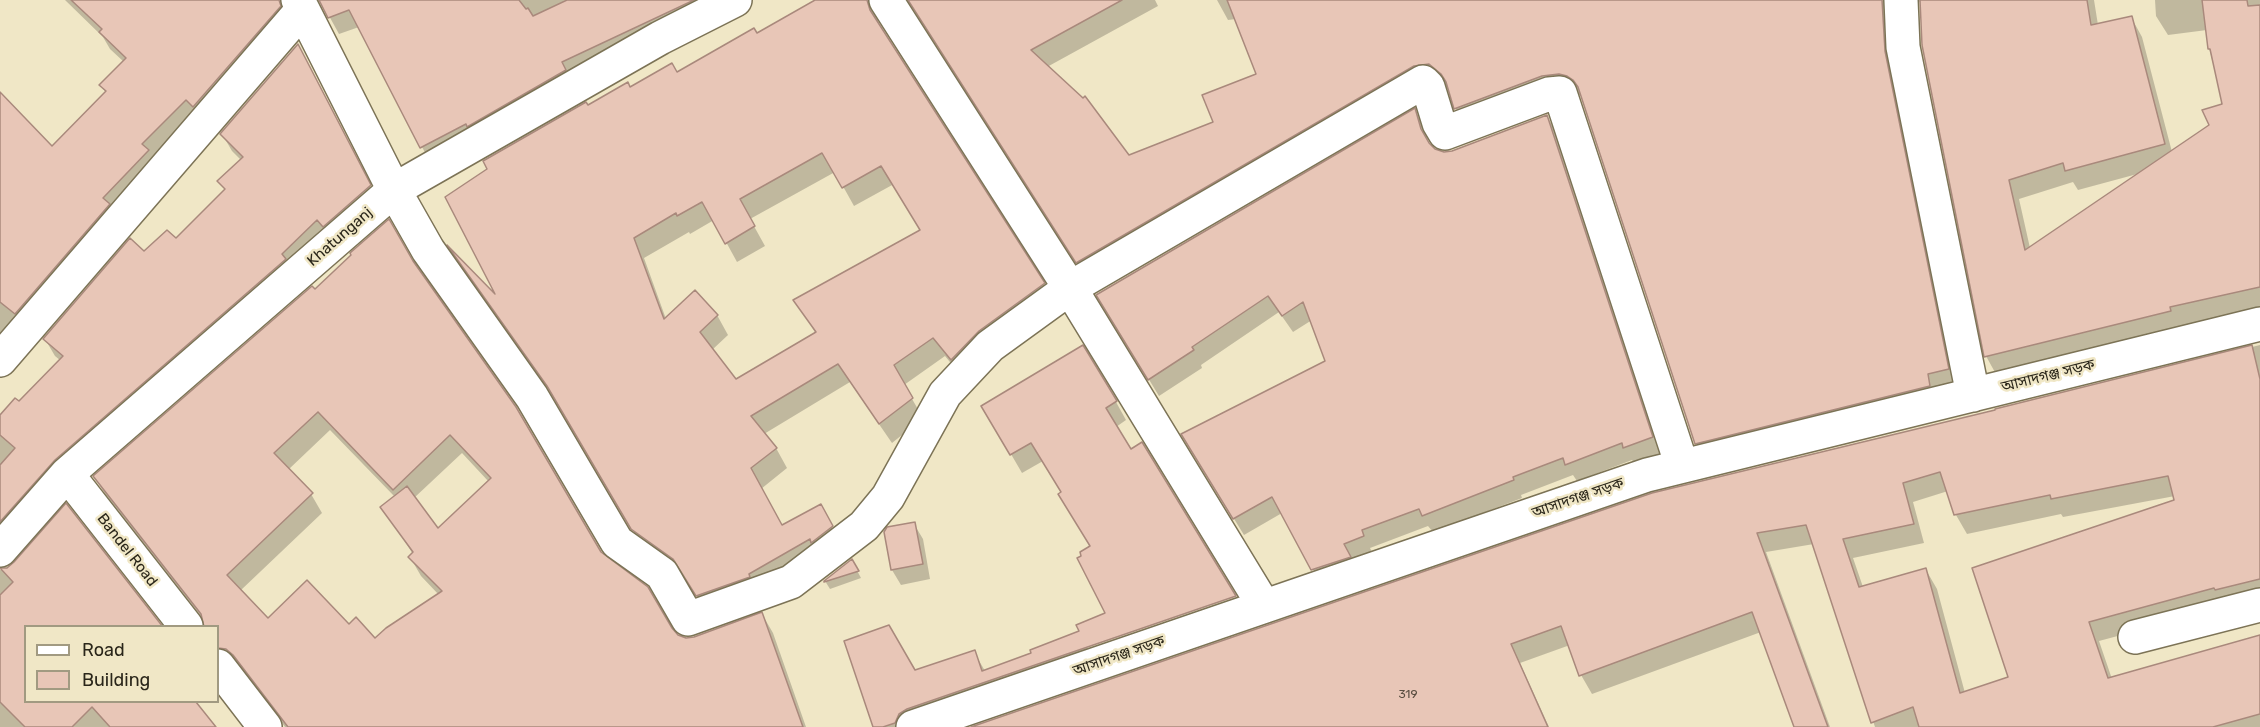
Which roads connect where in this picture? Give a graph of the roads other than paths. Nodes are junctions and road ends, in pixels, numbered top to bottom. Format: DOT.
graph roads {
  1 [pos="735,0"];
  2 [pos="886,0"];
  3 [pos="1902,0"];
  4 [pos="300,5"];
  5 [pos="394,190"];
  6 [pos="1070,288"];
  7 [pos="2260,324"];
  8 [pos="0,360"];
  9 [pos="1973,395"];
  10 [pos="1682,466"];
  11 [pos="67,474"];
  12 [pos="0,550"];
  13 [pos="2260,605"];
  14 [pos="1264,606"];
  15 [pos="184,625"];
  16 [pos="2135,637"];
  17 [pos="219,667"];
  18 [pos="945,722"];
  19 [pos="265,727"];
  20 [pos="913,727"];
  1 -- 5 [label="street, Khatunganj"];
  2 -- 6 [label="street"];
  3 -- 9 [label="street"];
  4 -- 5 [label="street"];
  4 -- 8 [label="street"];
  5 -- 6 [label="street"];
  5 -- 11 [label="street, Khatunganj"];
  6 -- 10 [label="street"];
  6 -- 14 [label="street"];
  7 -- 9 [label="street, আসাদগঞ্জ সড়ক"];
  9 -- 10 [label="street, আসাদগঞ্জ সড়ক"];
  10 -- 14 [label="street, আসাদগঞ্জ সড়ক"];
  11 -- 12 [label="street, Khatunganj"];
  11 -- 15 [label="street, Bandel Road"];
  13 -- 16 [label="street"];
  14 -- 18 [label="street, আসাদগঞ্জ সড়ক"];
  17 -- 19 [label="street"];
  18 -- 20 [label="street, আসাদগঞ্জ সড়ক"];
}
